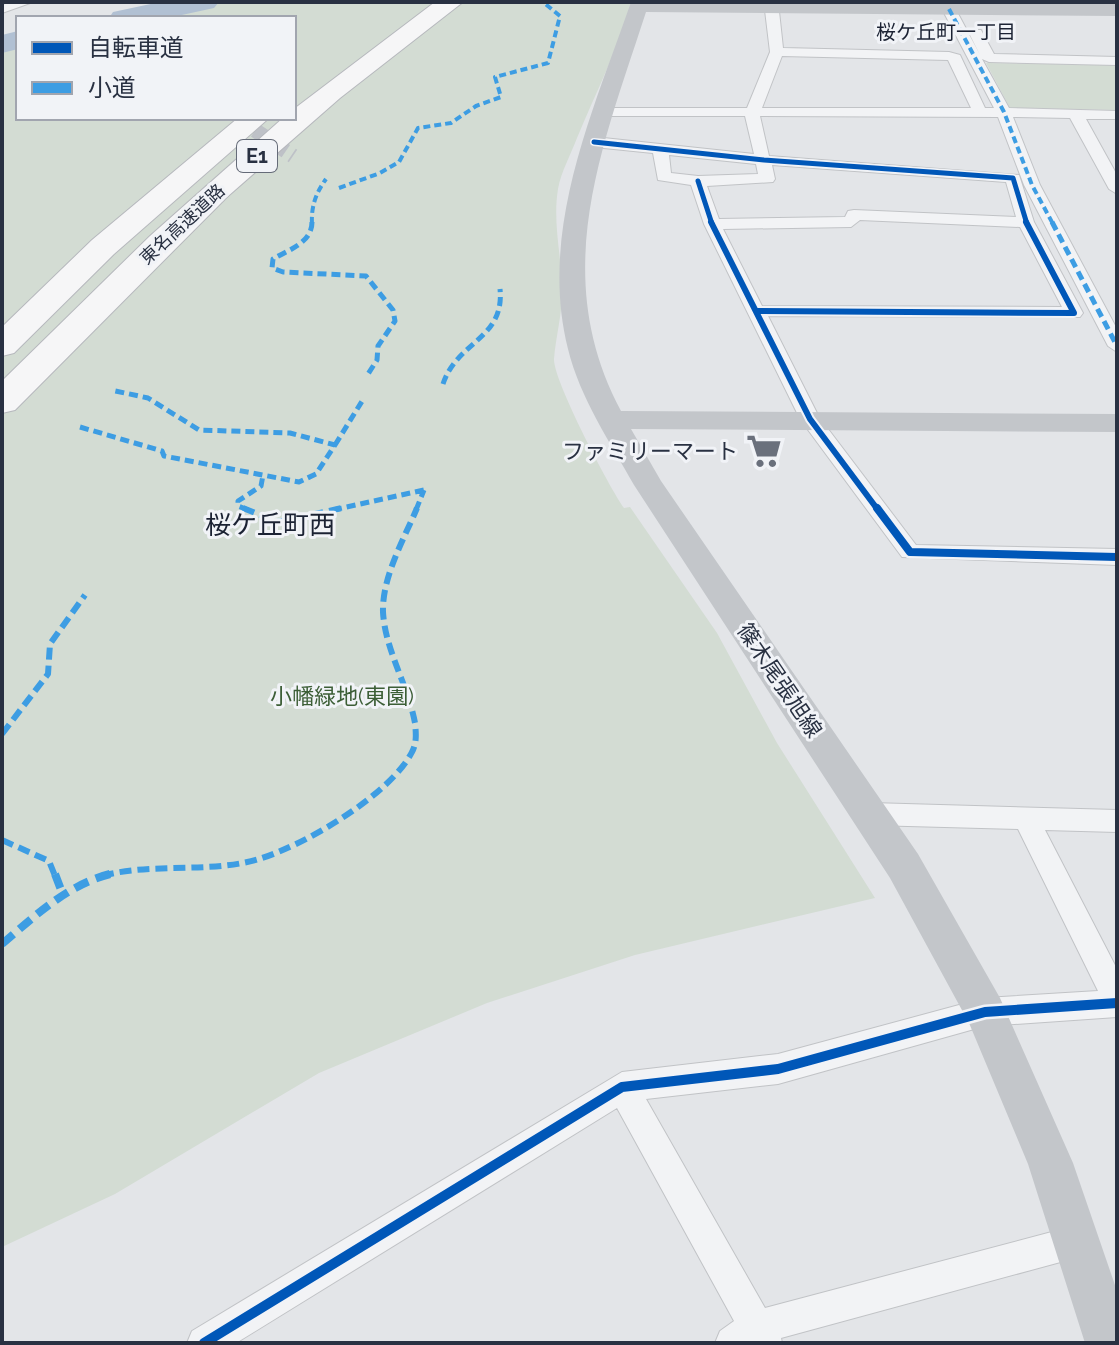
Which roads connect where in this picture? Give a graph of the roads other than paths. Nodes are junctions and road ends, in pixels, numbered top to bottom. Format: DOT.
graph roads {
  1 [pos="26,2"];
  2 [pos="451,2"];
  3 [pos="639,4"];
  4 [pos="771,4"];
  5 [pos="958,6"];
  6 [pos="2,9"];
  7 [pos="1117,10"];
  8 [pos="777,52"];
  9 [pos="1117,61"];
  10 [pos="980,112"];
  11 [pos="1004,112"];
  12 [pos="752,113"];
  13 [pos="1076,115"];
  14 [pos="1117,115"];
  15 [pos="253,120"];
  16 [pos="599,127"];
  17 [pos="660,149"];
  18 [pos="764,160"];
  19 [pos="698,181"];
  20 [pos="1117,189"];
  21 [pos="1026,222"];
  22 [pos="712,224"];
  23 [pos="756,311"];
  24 [pos="2,346"];
  25 [pos="1117,346"];
  26 [pos="2,402"];
  27 [pos="810,419"];
  28 [pos="611,420"];
  29 [pos="1117,423"];
  30 [pos="1117,557"];
  31 [pos="871,814"];
  32 [pos="1026,819"];
  33 [pos="1117,821"];
  34 [pos="1117,1001"];
  35 [pos="985,1012"];
  36 [pos="622,1087"];
  37 [pos="1078,1242"];
  38 [pos="751,1338"];
  39 [pos="204,1343"];
  40 [pos="1110,1343"];
  1 -- 6 [label="street"];
  2 -- 26 [label="highway, 東名高速道路 / E1"];
  3 -- 4 [label="main road"];
  3 -- 16 [label="main road, 篠木尾張旭線"];
  4 -- 5 [label="main road"];
  4 -- 8 [label="street"];
  5 -- 7 [label="main road"];
  5 -- 9 [label="street"];
  5 -- 11 [label="street"];
  8 -- 10 [label="street"];
  8 -- 12 [label="street"];
  10 -- 11 [label="street"];
  10 -- 12 [label="street"];
  11 -- 13 [label="street"];
  11 -- 25 [label="street"];
  12 -- 16 [label="street"];
  12 -- 18 [label="street"];
  13 -- 14 [label="street"];
  13 -- 20 [label="street"];
  15 -- 24 [label="highway, 東名高速道路 / E1"];
  16 -- 17 [label="street"];
  16 -- 28 [label="main road, 篠木尾張旭線"];
  17 -- 18 [label="street"];
  17 -- 19 [label="street"];
  18 -- 19 [label="street"];
  18 -- 21 [label="street"];
  19 -- 22 [label="street"];
  21 -- 22 [label="street"];
  21 -- 23 [label="street"];
  22 -- 23 [label="street"];
  23 -- 27 [label="street"];
  27 -- 28 [label="main road"];
  27 -- 29 [label="main road"];
  27 -- 30 [label="street"];
  28 -- 31 [label="main road, 篠木尾張旭線"];
  31 -- 32 [label="street"];
  31 -- 35 [label="main road, 篠木尾張旭線"];
  32 -- 33 [label="street"];
  32 -- 34 [label="street"];
  34 -- 35 [label="street"];
  35 -- 36 [label="street"];
  35 -- 37 [label="main road, 篠木尾張旭線"];
  36 -- 38 [label="street"];
  36 -- 39 [label="street"];
  37 -- 38 [label="street"];
  37 -- 40 [label="main road, 篠木尾張旭線"];
}
